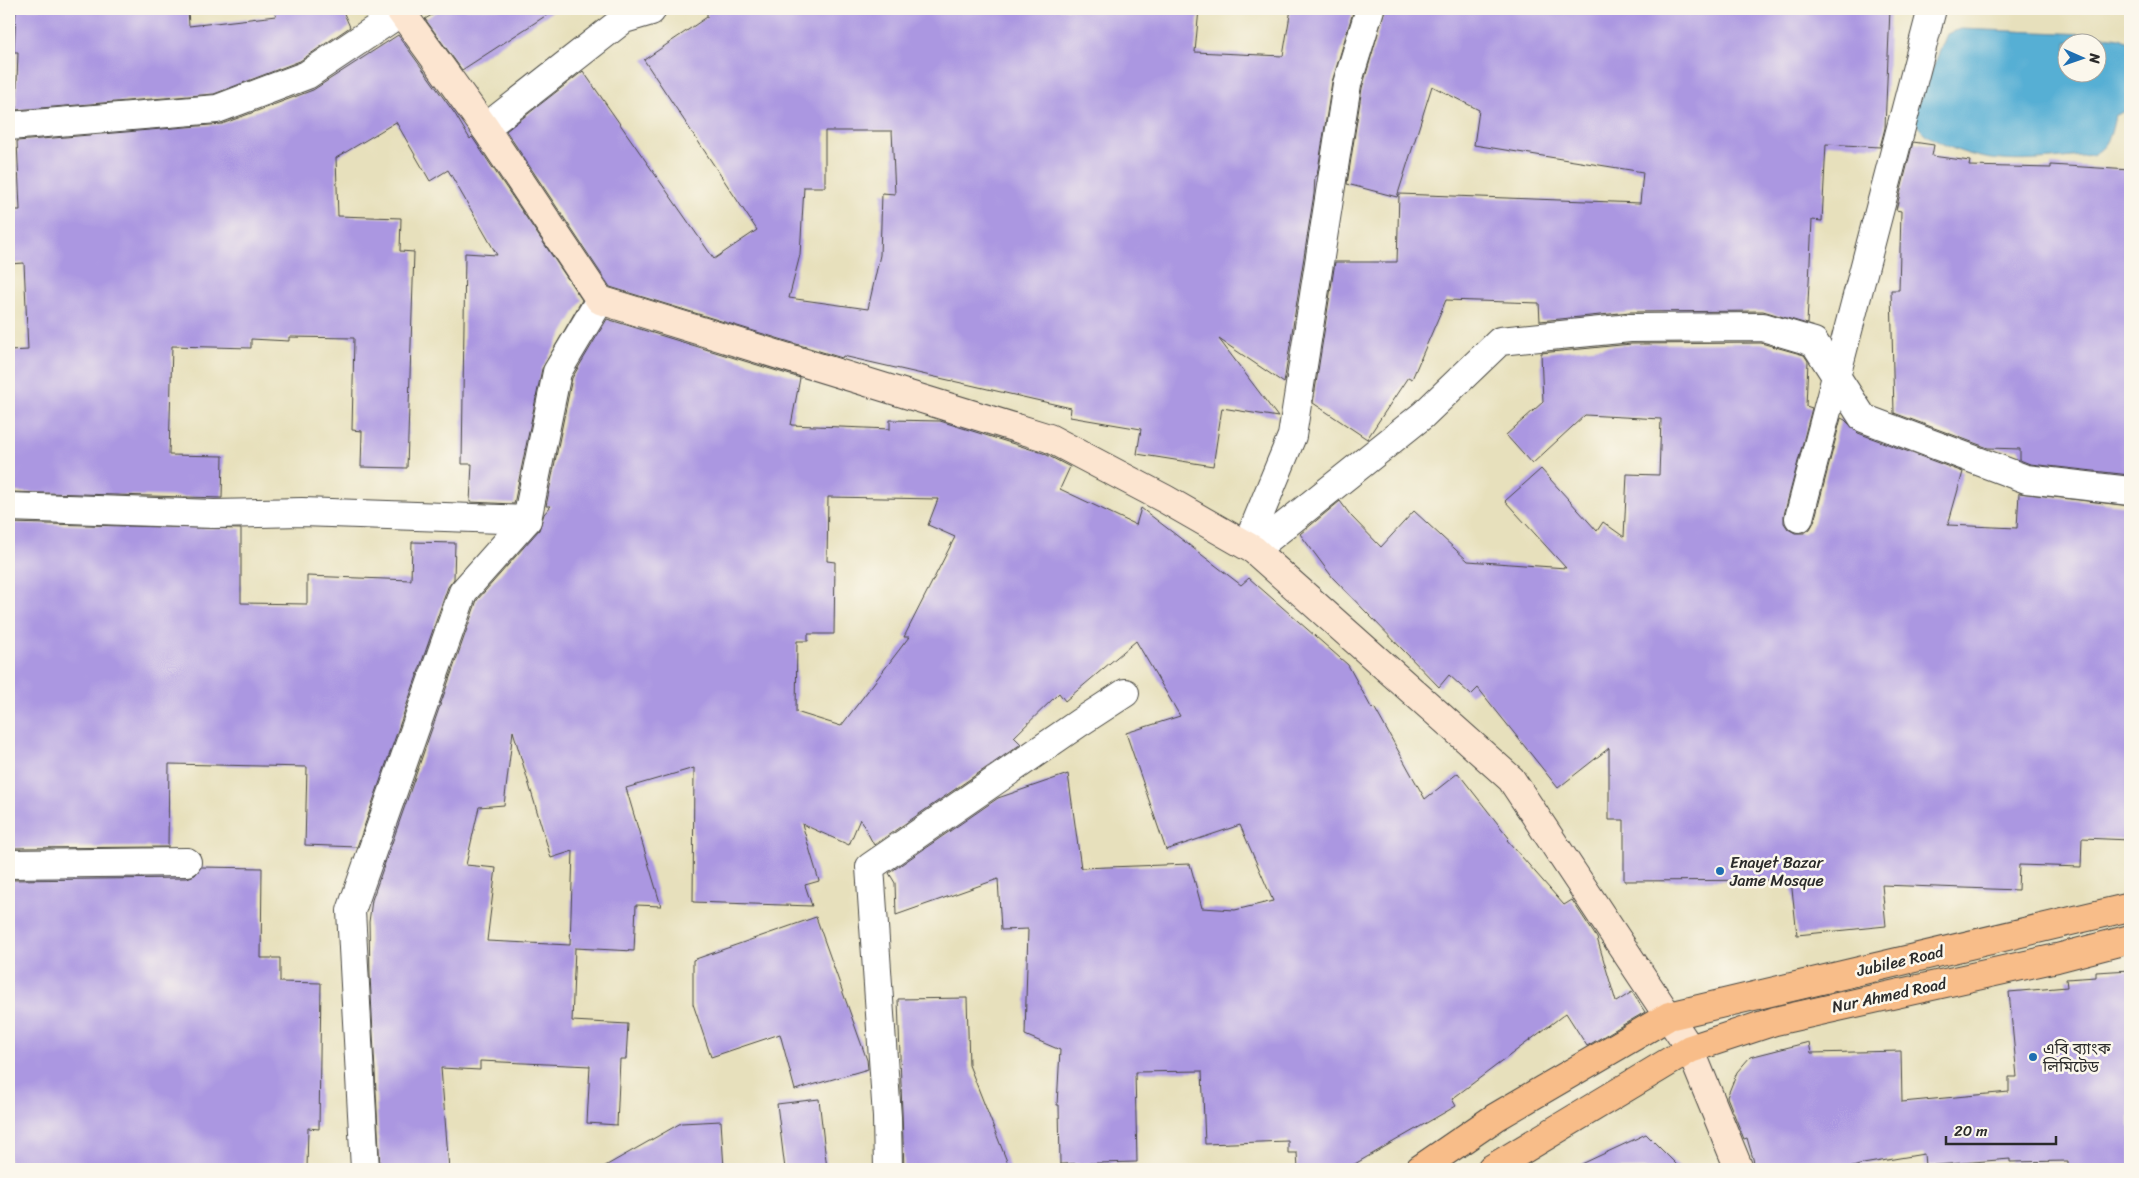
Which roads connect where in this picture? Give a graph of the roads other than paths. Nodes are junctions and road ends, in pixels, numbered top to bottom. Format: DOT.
graph roads {
  1 [pos="1370,9"];
  2 [pos="1932,9"];
  3 [pos="400,10"];
  4 [pos="651,11"];
  5 [pos="9,126"];
  6 [pos="485,128"];
  7 [pos="600,300"];
  8 [pos="1836,377"];
  9 [pos="2130,491"];
  10 [pos="9,507"];
  11 [pos="1799,518"];
  12 [pos="527,520"];
  13 [pos="1251,547"];
  14 [pos="1125,693"];
  15 [pos="187,862"];
  16 [pos="9,864"];
  17 [pos="2130,906"];
  18 [pos="2130,939"];
  19 [pos="1669,1016"];
  20 [pos="1690,1049"];
  21 [pos="365,1169"];
  22 [pos="888,1169"];
  23 [pos="1420,1169"];
  24 [pos="1491,1169"];
  25 [pos="1739,1169"];
  1 -- 13 [label="street"];
  2 -- 8 [label="street"];
  3 -- 5 [label="street"];
  3 -- 6 [label="street"];
  4 -- 6 [label="street"];
  6 -- 7 [label="street"];
  7 -- 12 [label="street"];
  7 -- 13 [label="street"];
  8 -- 9 [label="street"];
  8 -- 11 [label="street"];
  8 -- 13 [label="street"];
  10 -- 12 [label="street"];
  12 -- 21 [label="street"];
  13 -- 19 [label="street"];
  14 -- 22 [label="street"];
  15 -- 16 [label="street"];
  17 -- 19 [label="main road, Jubilee Road"];
  18 -- 20 [label="main road, Nur Ahmed Road"];
  19 -- 20 [label="street"];
  19 -- 23 [label="main road, Jubilee Road"];
  20 -- 24 [label="main road, Nur Ahmed Road"];
  20 -- 25 [label="street"];
}
